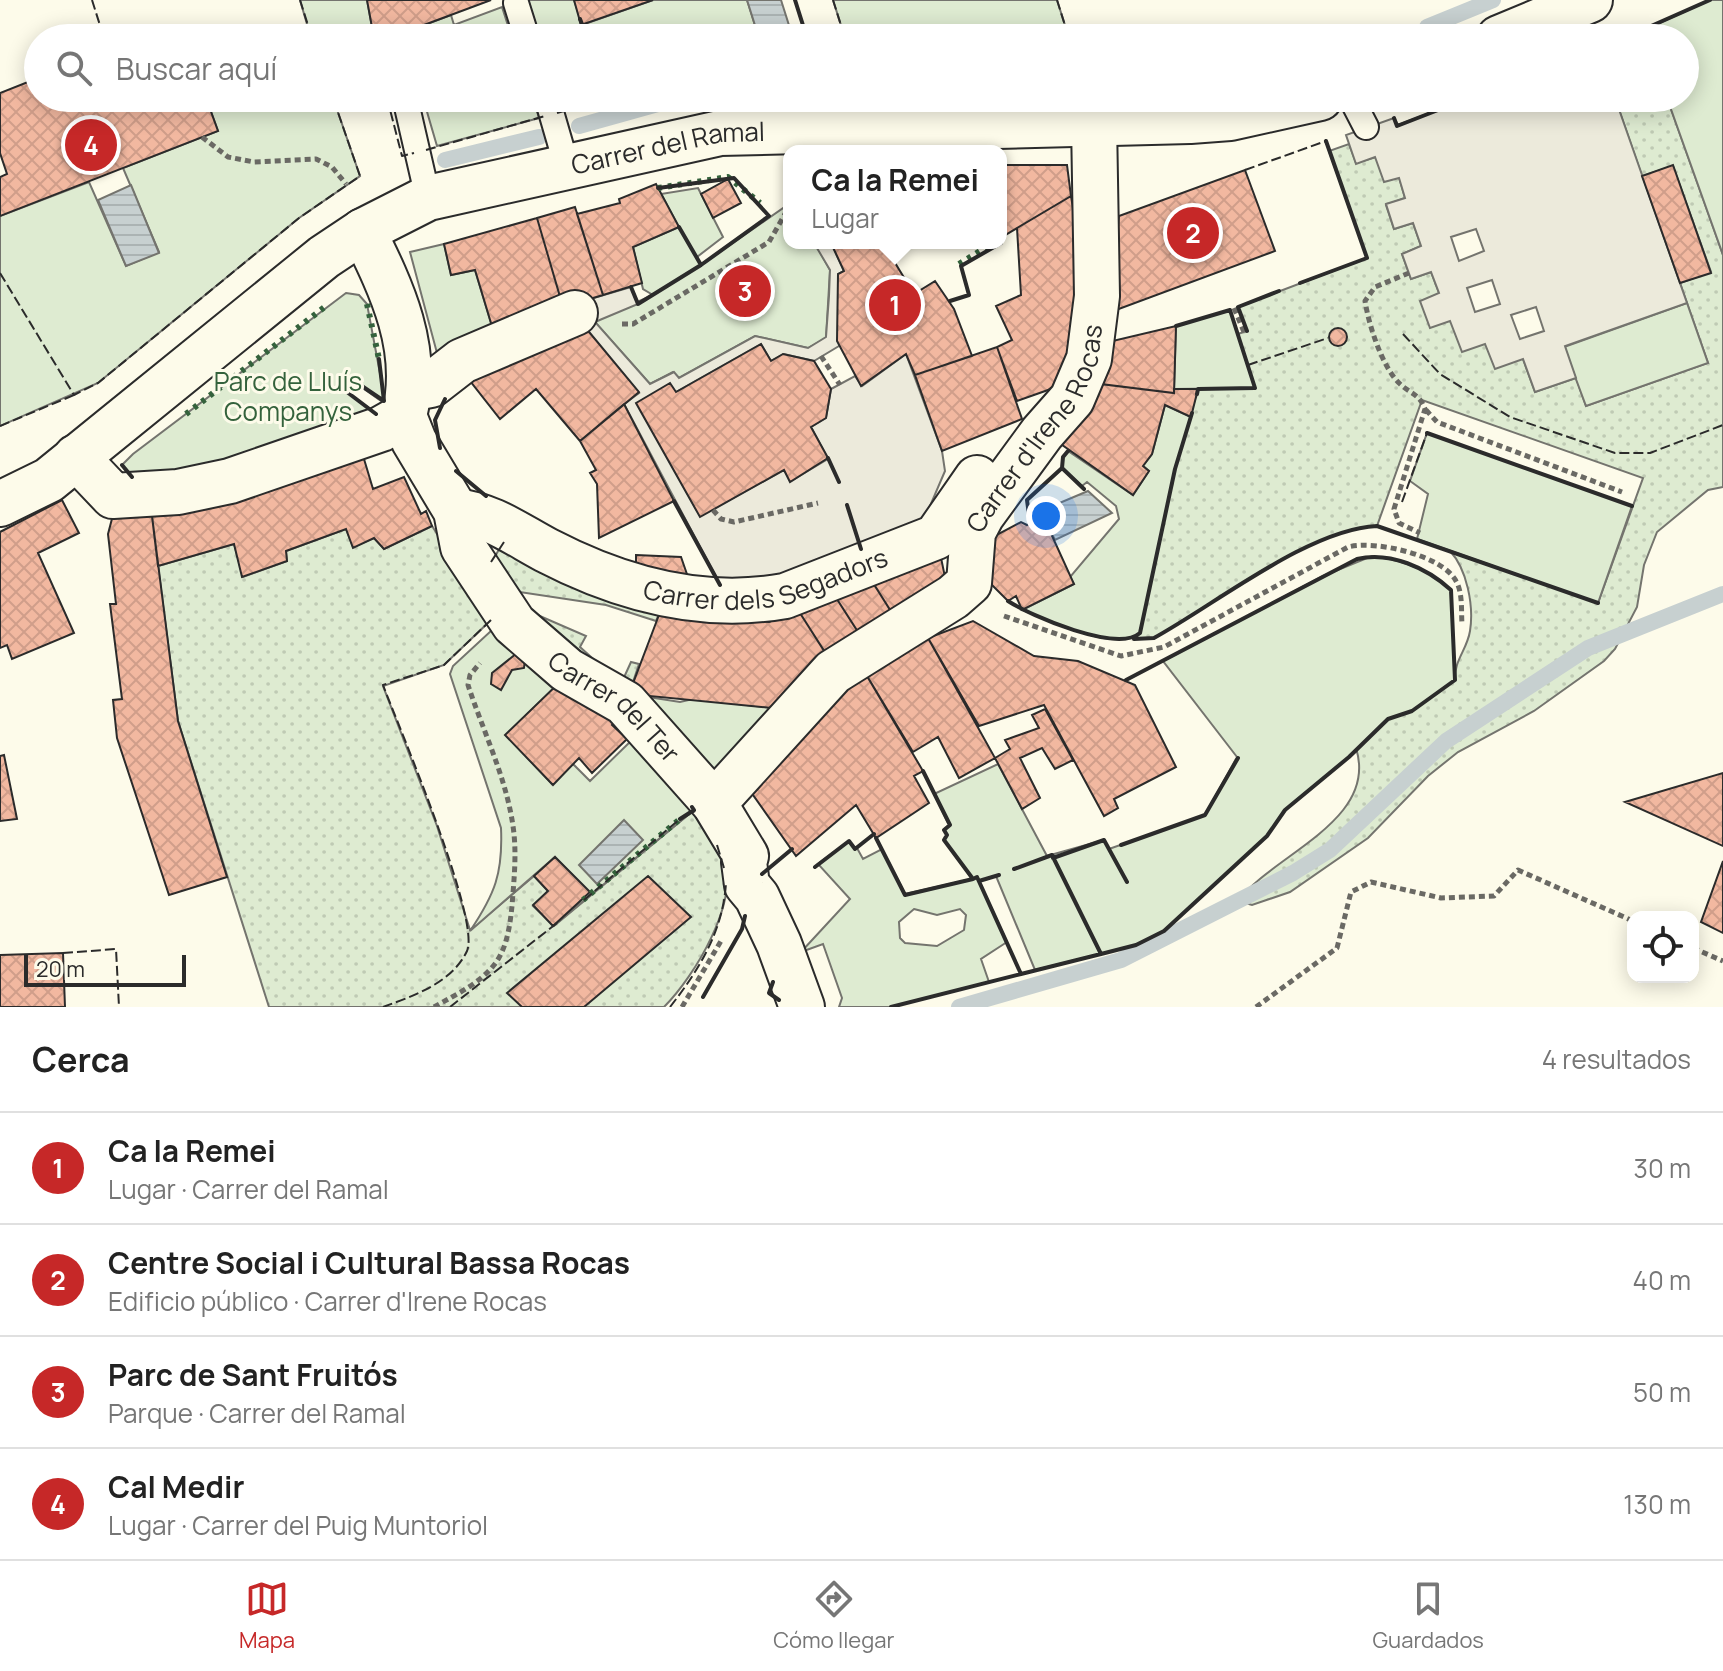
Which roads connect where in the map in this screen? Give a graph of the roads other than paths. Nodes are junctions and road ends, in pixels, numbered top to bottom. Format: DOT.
graph roads {
  1 [pos="1590,0"];
  2 [pos="516,3"];
  3 [pos="523,24"];
  4 [pos="1533,24"];
  5 [pos="408,112"];
  6 [pos="551,112"];
  7 [pos="1257,112"];
  8 [pos="1358,112"];
  9 [pos="1094,122"];
  10 [pos="1366,127"];
  11 [pos="567,167"];
  12 [pos="428,198"];
  13 [pos="363,231"];
  14 [pos="575,313"];
  15 [pos="407,402"];
  16 [pos="1042,433"];
  17 [pos="76,457"];
  18 [pos="0,504"];
  19 [pos="456,511"];
  20 [pos="714,803"];
  21 [pos="802,1007"];
  1 -- 4 [label="street"];
  2 -- 3 [label="lane"];
  5 -- 12 [label="lane"];
  6 -- 11 [label="lane"];
  7 -- 9 [label="street, Carrer del Ramal"];
  8 -- 10 [label="lane"];
  9 -- 11 [label="street, Carrer del Ramal"];
  9 -- 16 [label="street, Carrer d'Irene Rocas"];
  11 -- 12 [label="street, Carrer del Ramal"];
  12 -- 13 [label="street, Carrer del Ramal"];
  13 -- 15 [label="street"];
  13 -- 17 [label="street, Carrer del Ramal"];
  14 -- 15 [label="street"];
  15 -- 17 [label="street"];
  15 -- 19 [label="street, Carrer del Ter"];
  16 -- 19 [label="street, Carrer dels Segadors"];
  16 -- 20 [label="street, Carrer d'Irene Rocas"];
  17 -- 18 [label="street, Carrer del Ramal"];
  19 -- 20 [label="street, Carrer del Ter"];
  20 -- 21 [label="street, Carrer del Ter"];
}
